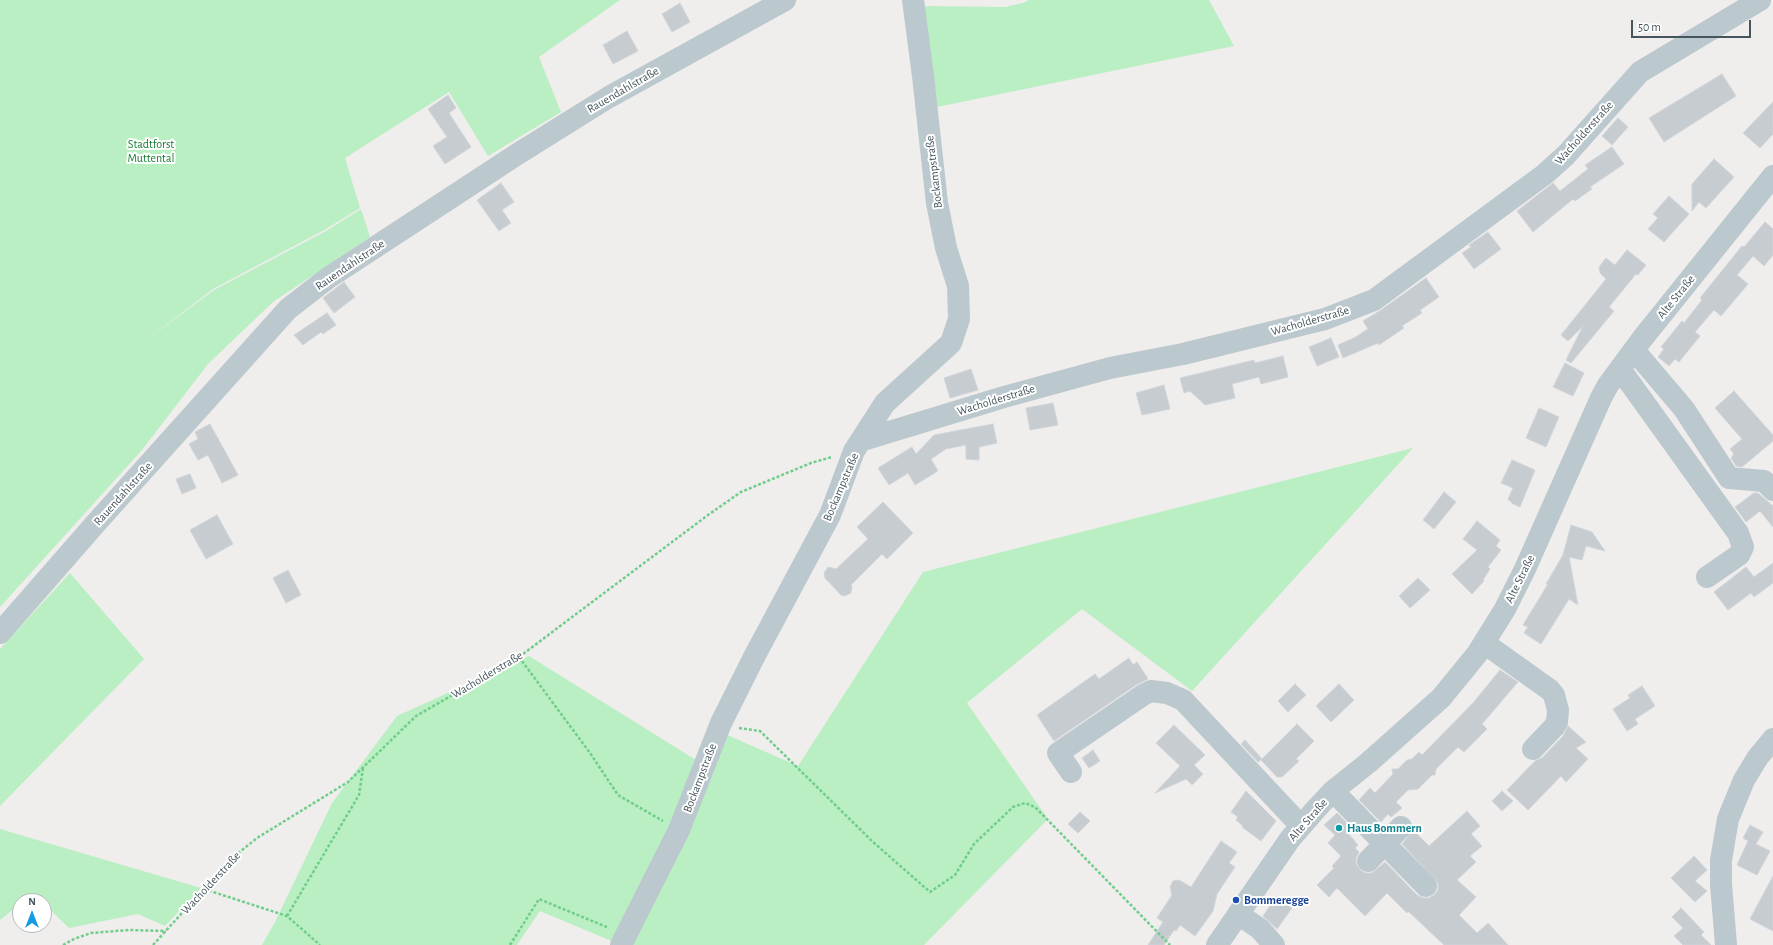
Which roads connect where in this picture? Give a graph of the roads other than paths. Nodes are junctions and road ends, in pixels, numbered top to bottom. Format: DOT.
graph roads {
  1 [pos="785,0"];
  2 [pos="913,0"];
  3 [pos="1760,0"];
  4 [pos="1773,176"];
  5 [pos="1634,350"];
  6 [pos="1620,369"];
  7 [pos="858,446"];
  8 [pos="1773,490"];
  9 [pos="1707,577"];
  10 [pos="0,633"];
  11 [pos="1484,643"];
  12 [pos="1773,739"];
  13 [pos="1533,749"];
  14 [pos="1071,772"];
  15 [pos="1333,791"];
  16 [pos="1301,826"];
  17 [pos="1401,827"];
  18 [pos="1385,843"];
  19 [pos="1368,861"];
  20 [pos="1426,886"];
  21 [pos="1238,914"];
  22 [pos="624,940"];
  23 [pos="1217,945"];
  24 [pos="1274,945"];
  25 [pos="1726,945"];
  1 -- 10 [label="street, Rauendahlstraße"];
  2 -- 7 [label="street, Bockampstraße"];
  3 -- 7 [label="street, Wacholderstraße"];
  4 -- 5 [label="street, Alte Straße"];
  5 -- 6 [label="street, Alte Straße"];
  5 -- 8 [label="street"];
  6 -- 9 [label="street"];
  6 -- 11 [label="street, Alte Straße"];
  7 -- 22 [label="street, Bockampstraße"];
  11 -- 13 [label="street"];
  11 -- 15 [label="street, Alte Straße"];
  12 -- 25 [label="street"];
  14 -- 16 [label="street"];
  15 -- 16 [label="street, Alte Straße"];
  15 -- 18 [label="street"];
  16 -- 21 [label="street, Alte Straße"];
  17 -- 18 [label="street"];
  18 -- 19 [label="street"];
  18 -- 20 [label="street"];
  21 -- 23 [label="street, Alte Straße"];
  21 -- 24 [label="street"];
}
